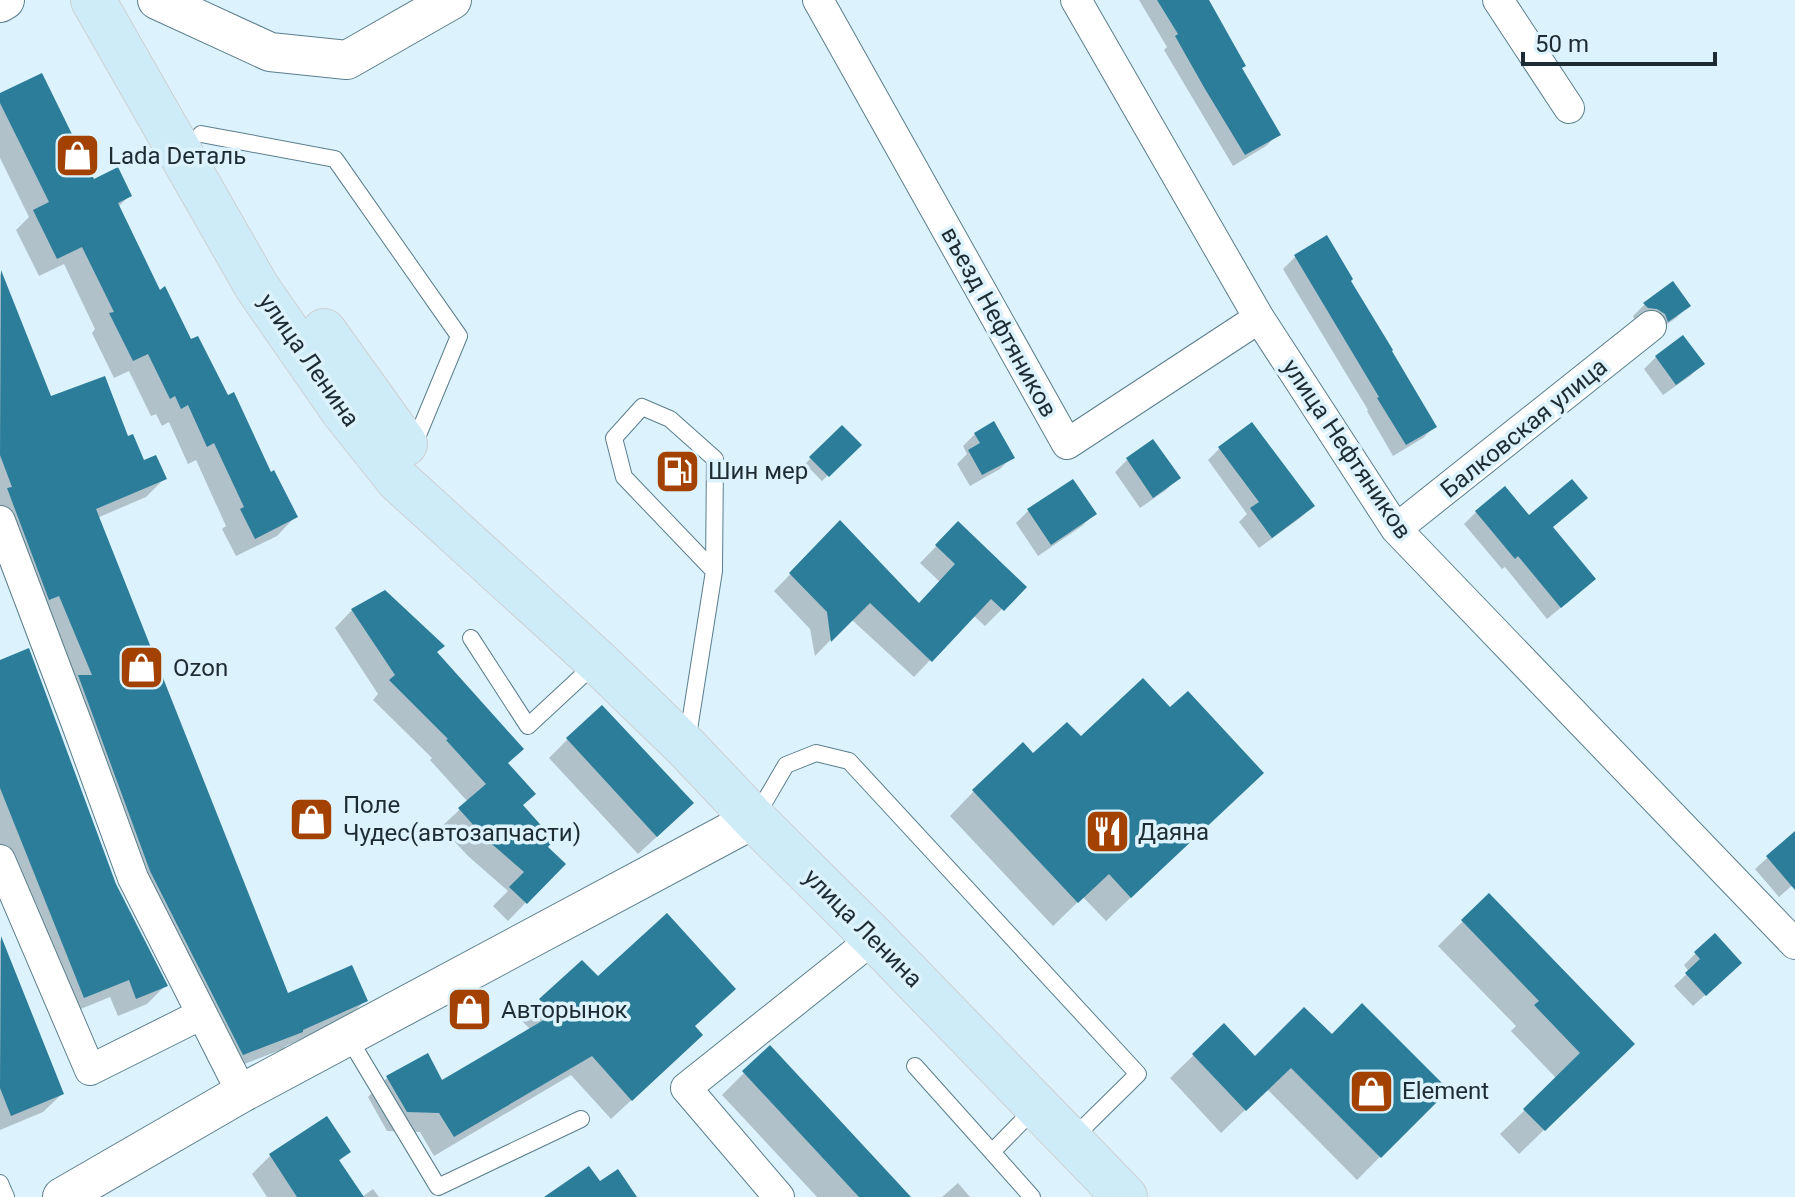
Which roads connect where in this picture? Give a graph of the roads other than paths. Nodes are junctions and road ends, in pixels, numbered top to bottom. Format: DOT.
graph roads {
  1 [pos="5,0"];
  2 [pos="452,0"];
  3 [pos="818,0"];
  4 [pos="1076,0"];
  5 [pos="1498,0"];
  6 [pos="0,3"];
  7 [pos="127,6"];
  8 [pos="1569,108"];
  9 [pos="201,134"];
  10 [pos="1259,318"];
  11 [pos="1651,326"];
  12 [pos="411,452"];
  13 [pos="0,521"];
  14 [pos="1396,529"];
  15 [pos="714,571"];
  16 [pos="471,638"];
  17 [pos="598,662"];
  18 [pos="686,747"];
  19 [pos="754,819"];
  20 [pos="0,860"];
  21 [pos="874,938"];
  22 [pos="1795,944"];
  23 [pos="202,1014"];
  24 [pos="348,1037"];
  25 [pos="915,1066"];
  26 [pos="242,1093"];
  27 [pos="1037,1106"];
  28 [pos="581,1119"];
  29 [pos="1070,1140"];
  30 [pos="992,1152"];
  31 [pos="0,1183"];
  32 [pos="6,1197"];
  33 [pos="62,1197"];
  34 [pos="779,1197"];
  35 [pos="1032,1197"];
  36 [pos="1125,1197"];
  1 -- 6 [label="street"];
  2 -- 7 [label="street"];
  3 -- 10 [label="street, въезд Нефтяников"];
  4 -- 10 [label="street, улица Нефтяников"];
  5 -- 8 [label="street"];
  7 -- 9 [label="main road, улица Ленина"];
  7 -- 17 [label="main road, улица Ленина"];
  9 -- 12 [label="main road, улица Ленина"];
  9 -- 12 [label="lane"];
  10 -- 14 [label="street, улица Нефтяников"];
  11 -- 14 [label="street, Балковская улица"];
  12 -- 17 [label="main road, улица Ленина"];
  13 -- 23 [label="street"];
  14 -- 22 [label="street, улица Нефтяников"];
  15 -- 15 [label="lane"];
  15 -- 18 [label="lane"];
  16 -- 17 [label="lane"];
  17 -- 18 [label="main road, улица Ленина"];
  18 -- 19 [label="main road, улица Ленина"];
  19 -- 21 [label="main road, улица Ленина"];
  19 -- 24 [label="street"];
  19 -- 29 [label="lane"];
  20 -- 23 [label="street"];
  21 -- 27 [label="main road, улица Ленина"];
  21 -- 34 [label="street"];
  23 -- 26 [label="street"];
  24 -- 26 [label="street"];
  24 -- 28 [label="lane"];
  25 -- 30 [label="lane"];
  26 -- 33 [label="street"];
  27 -- 29 [label="main road, улица Ленина"];
  27 -- 30 [label="lane"];
  29 -- 36 [label="main road, улица Ленина"];
  30 -- 35 [label="lane"];
  31 -- 32 [label="lane"];
}
